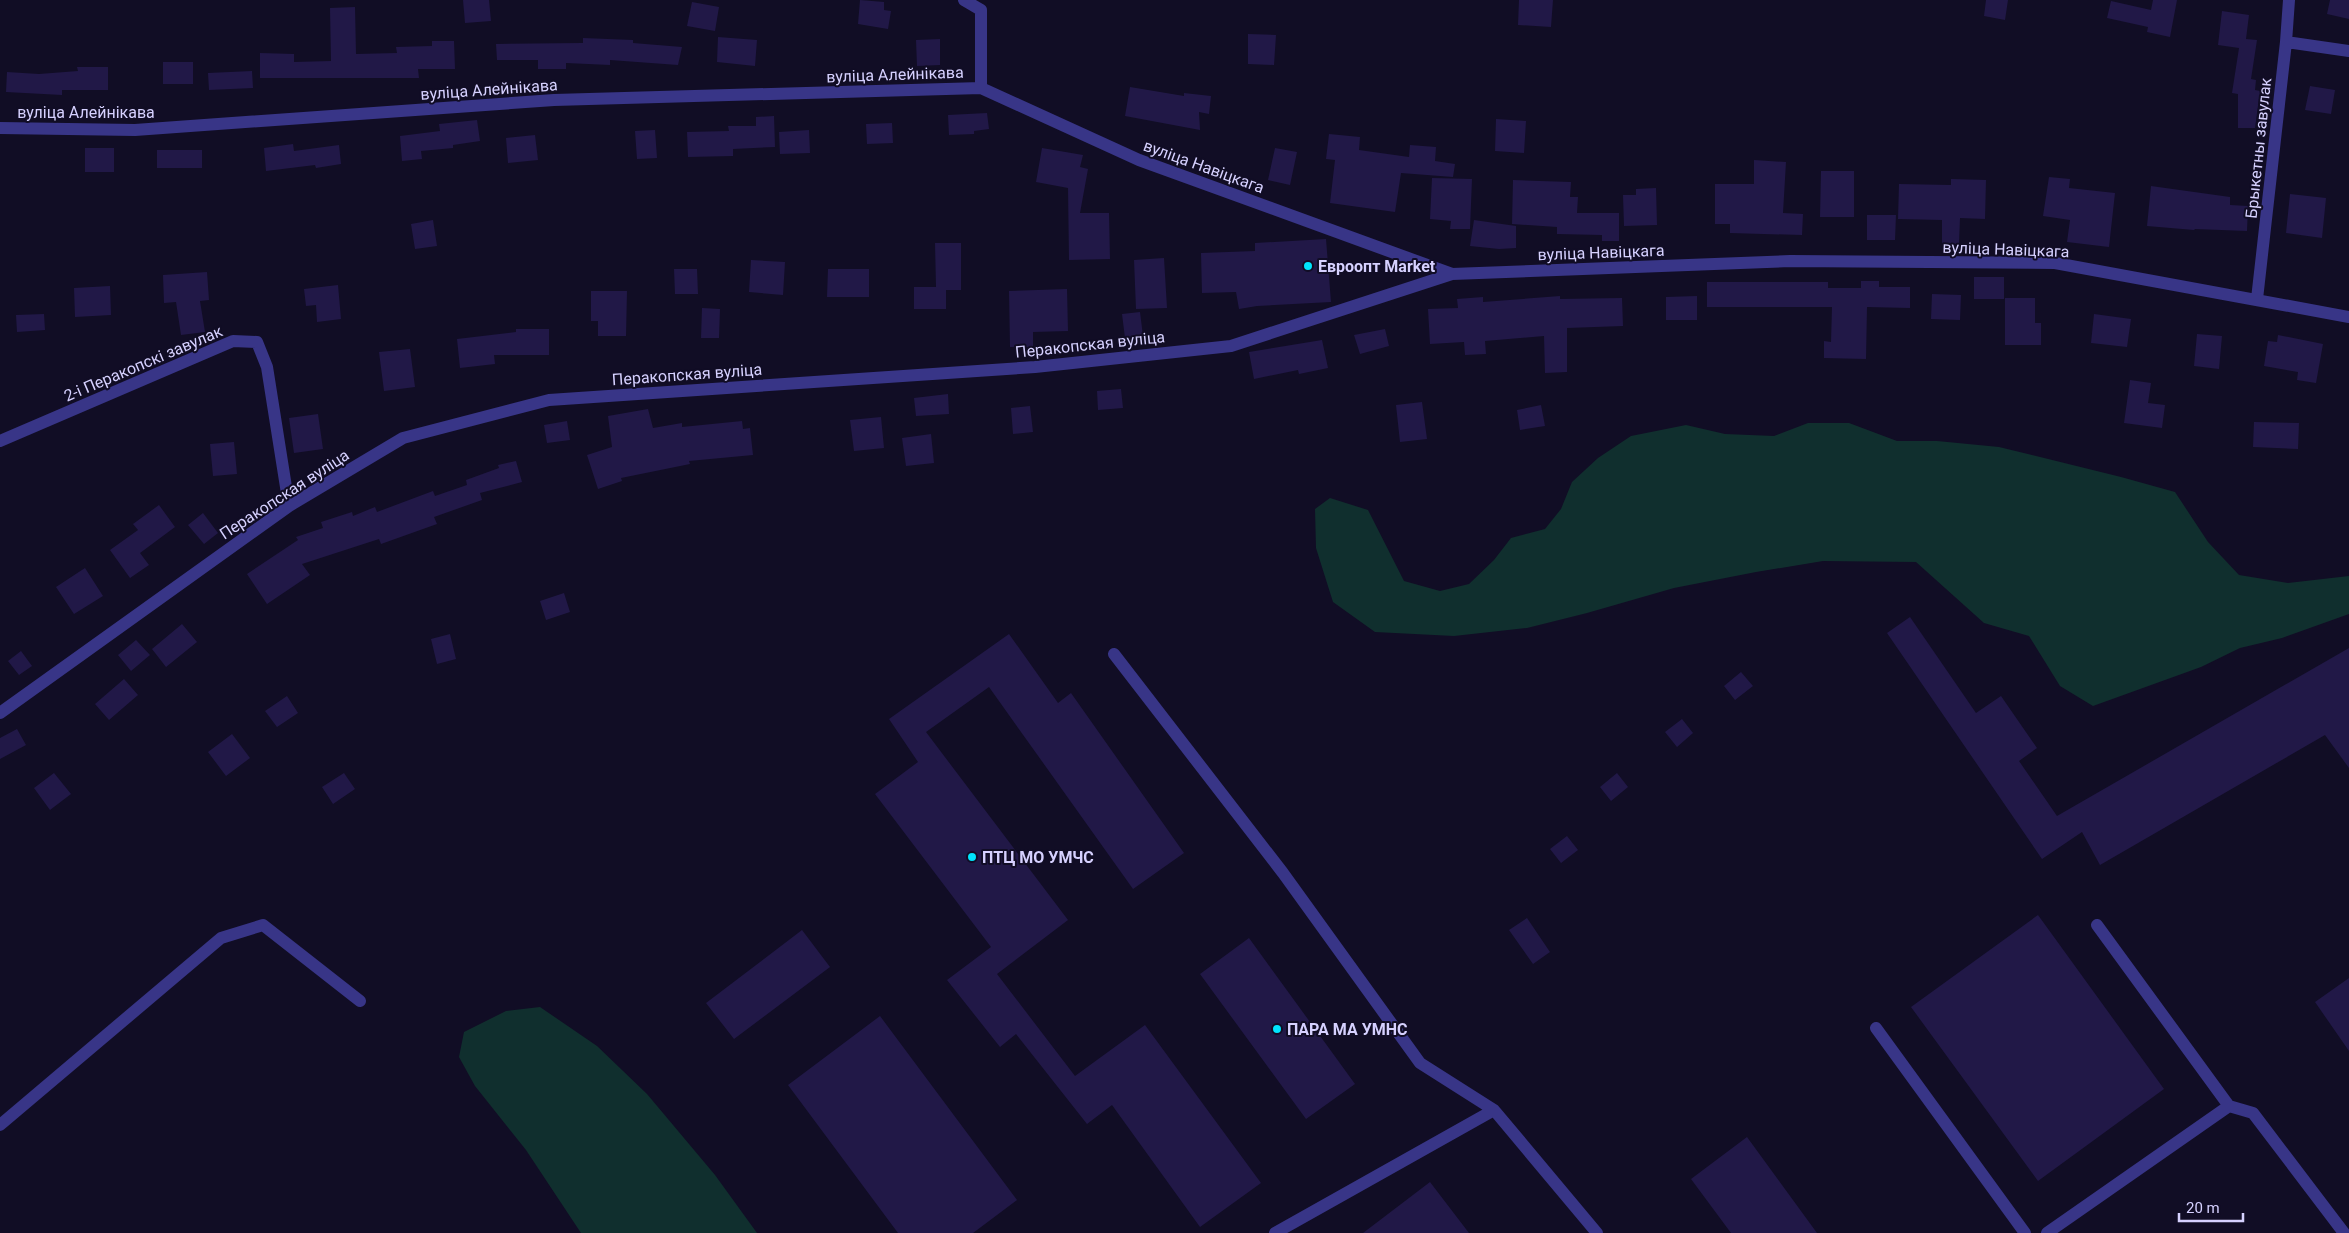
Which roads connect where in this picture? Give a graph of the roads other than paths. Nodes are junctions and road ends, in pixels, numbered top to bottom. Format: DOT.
graph roads {
  1 [pos="964,0"];
  2 [pos="2289,0"];
  3 [pos="985,5"];
  4 [pos="2286,42"];
  5 [pos="2349,51"];
  6 [pos="981,88"];
  7 [pos="0,128"];
  8 [pos="1452,274"];
  9 [pos="2257,299"];
  10 [pos="2349,317"];
  11 [pos="0,441"];
  12 [pos="289,506"];
  13 [pos="1114,654"];
  14 [pos="0,713"];
  15 [pos="2097,925"];
  16 [pos="360,1001"];
  17 [pos="1876,1028"];
  18 [pos="2229,1106"];
  19 [pos="1494,1110"];
  20 [pos="0,1125"];
  21 [pos="1275,1233"];
  22 [pos="1598,1233"];
  23 [pos="2025,1233"];
  24 [pos="2047,1233"];
  25 [pos="2344,1233"];
  1 -- 3 [label="street"];
  2 -- 4 [label="street, Брыкетны завулак"];
  3 -- 6 [label="street"];
  4 -- 5 [label="street"];
  4 -- 9 [label="street, Брыкетны завулак"];
  6 -- 7 [label="street, вуліца Алейнікава"];
  6 -- 8 [label="street, вуліца Навіцкага"];
  8 -- 9 [label="street, вуліца Навіцкага"];
  8 -- 12 [label="street, Перакопская вуліца"];
  9 -- 10 [label="street, вуліца Навіцкага"];
  11 -- 12 [label="street, 2-і Перакопскі завулак"];
  12 -- 14 [label="street, Перакопская вуліца"];
  13 -- 19 [label="street"];
  15 -- 18 [label="street"];
  16 -- 20 [label="street"];
  17 -- 23 [label="street"];
  18 -- 24 [label="street"];
  18 -- 25 [label="street"];
  19 -- 21 [label="street"];
  19 -- 22 [label="street"];
}
